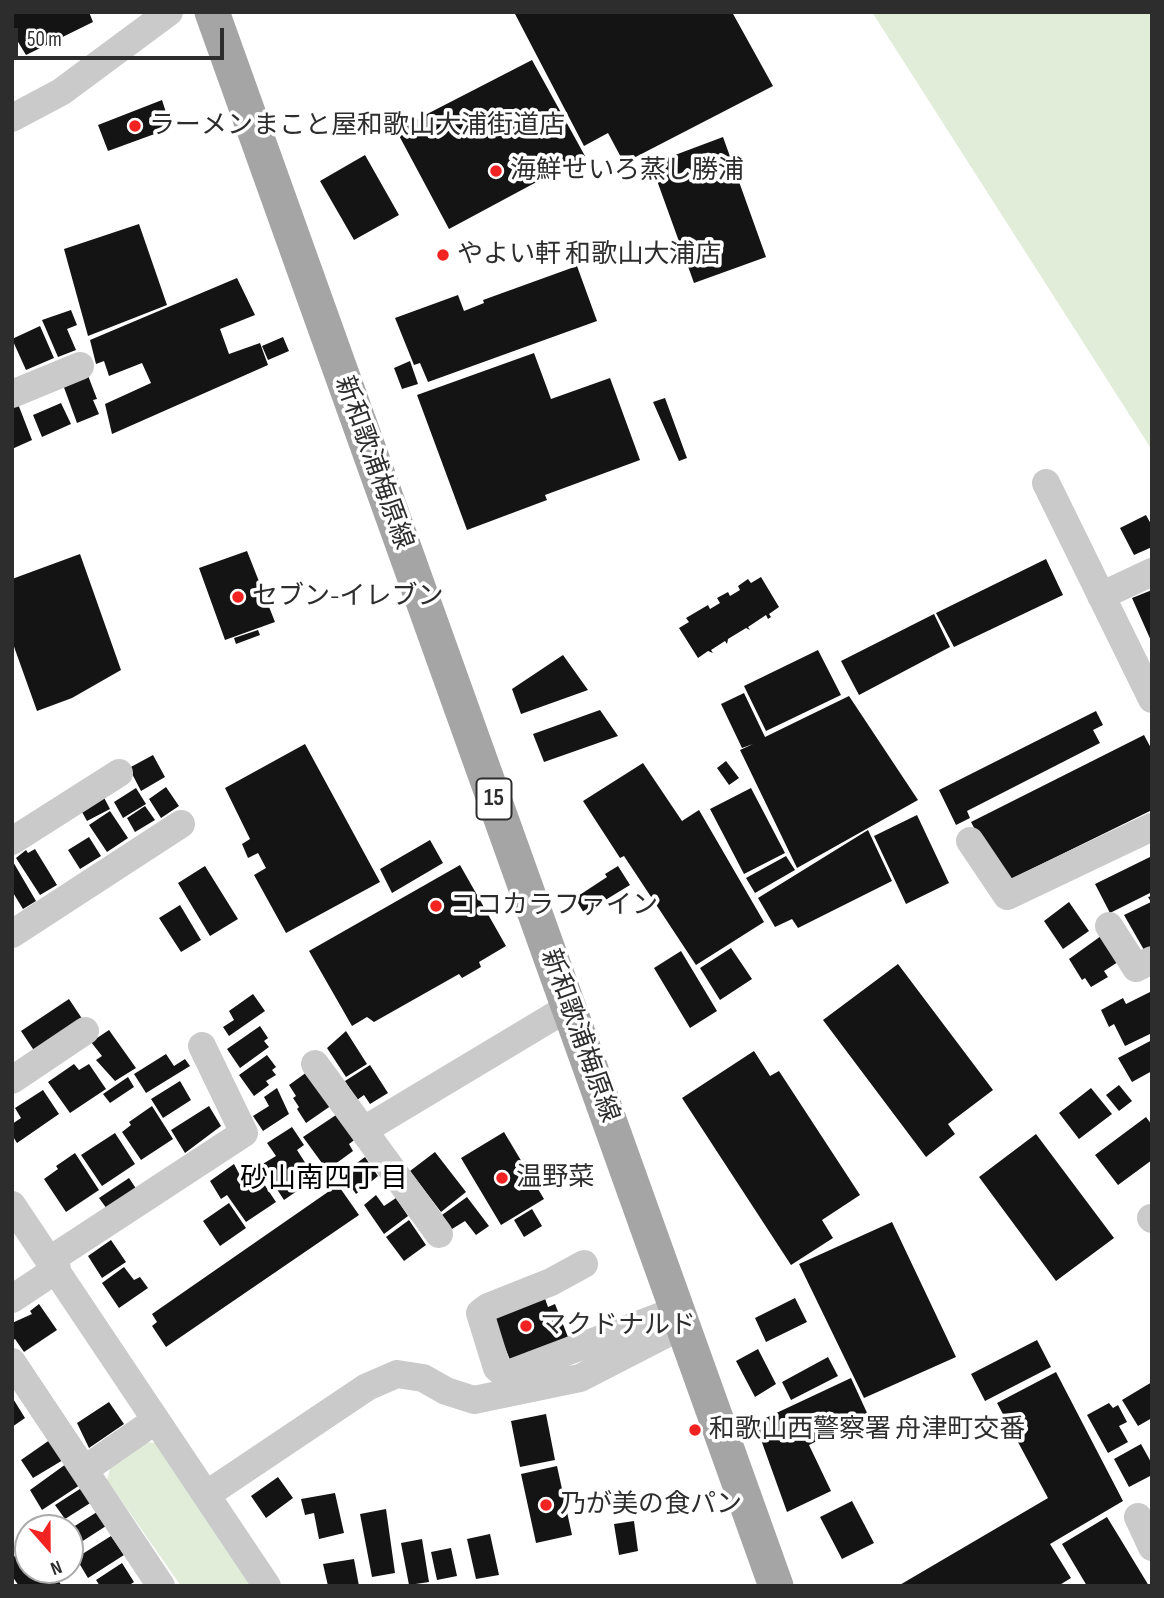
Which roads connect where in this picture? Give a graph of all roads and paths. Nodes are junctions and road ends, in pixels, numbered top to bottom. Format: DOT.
graph roads {
  1 [pos="169,12"];
  2 [pos="212,12"];
  3 [pos="12,118"];
  4 [pos="80,366"];
  5 [pos="12,394"];
  6 [pos="1046,483"];
  7 [pos="1152,572"];
  8 [pos="1101,596"];
  9 [pos="1152,699"];
  10 [pos="119,773"];
  11 [pos="181,824"];
  12 [pos="1152,827"];
  13 [pos="12,841"];
  14 [pos="970,841"];
  15 [pos="1109,926"];
  16 [pos="12,934"];
  17 [pos="1152,960"];
  18 [pos="569,1007"];
  19 [pos="85,1031"];
  20 [pos="202,1046"];
  21 [pos="316,1064"];
  22 [pos="12,1080"];
  23 [pos="364,1130"];
  24 [pos="12,1205"];
  25 [pos="439,1234"];
  26 [pos="53,1264"];
  27 [pos="584,1264"];
  28 [pos="12,1299"];
  29 [pos="680,1318"];
  30 [pos="12,1362"];
  31 [pos="156,1420"];
  32 [pos="84,1470"];
  33 [pos="206,1495"];
  34 [pos="1138,1517"];
  35 [pos="1152,1547"];
  36 [pos="161,1586"];
  37 [pos="267,1586"];
  38 [pos="776,1586"];
  1 -- 3 [label="street"];
  2 -- 18 [label="main road, 新和歌浦梅原線 / 15"];
  4 -- 5 [label="street"];
  6 -- 8 [label="street"];
  7 -- 8 [label="street"];
  8 -- 9 [label="street"];
  10 -- 13 [label="street"];
  11 -- 16 [label="street"];
  12 -- 14 [label="street"];
  15 -- 17 [label="street"];
  18 -- 23 [label="street"];
  18 -- 29 [label="main road, 新和歌浦梅原線 / 15"];
  19 -- 22 [label="street"];
  20 -- 26 [label="street"];
  21 -- 23 [label="street"];
  23 -- 25 [label="street"];
  24 -- 26 [label="street"];
  26 -- 28 [label="street"];
  26 -- 31 [label="street"];
  27 -- 29 [label="street"];
  29 -- 33 [label="street"];
  29 -- 38 [label="main road, 新和歌浦梅原線 / 15"];
  30 -- 32 [label="street"];
  31 -- 32 [label="street"];
  31 -- 33 [label="street"];
  32 -- 36 [label="street"];
  33 -- 37 [label="street"];
  34 -- 35 [label="street"];
}
